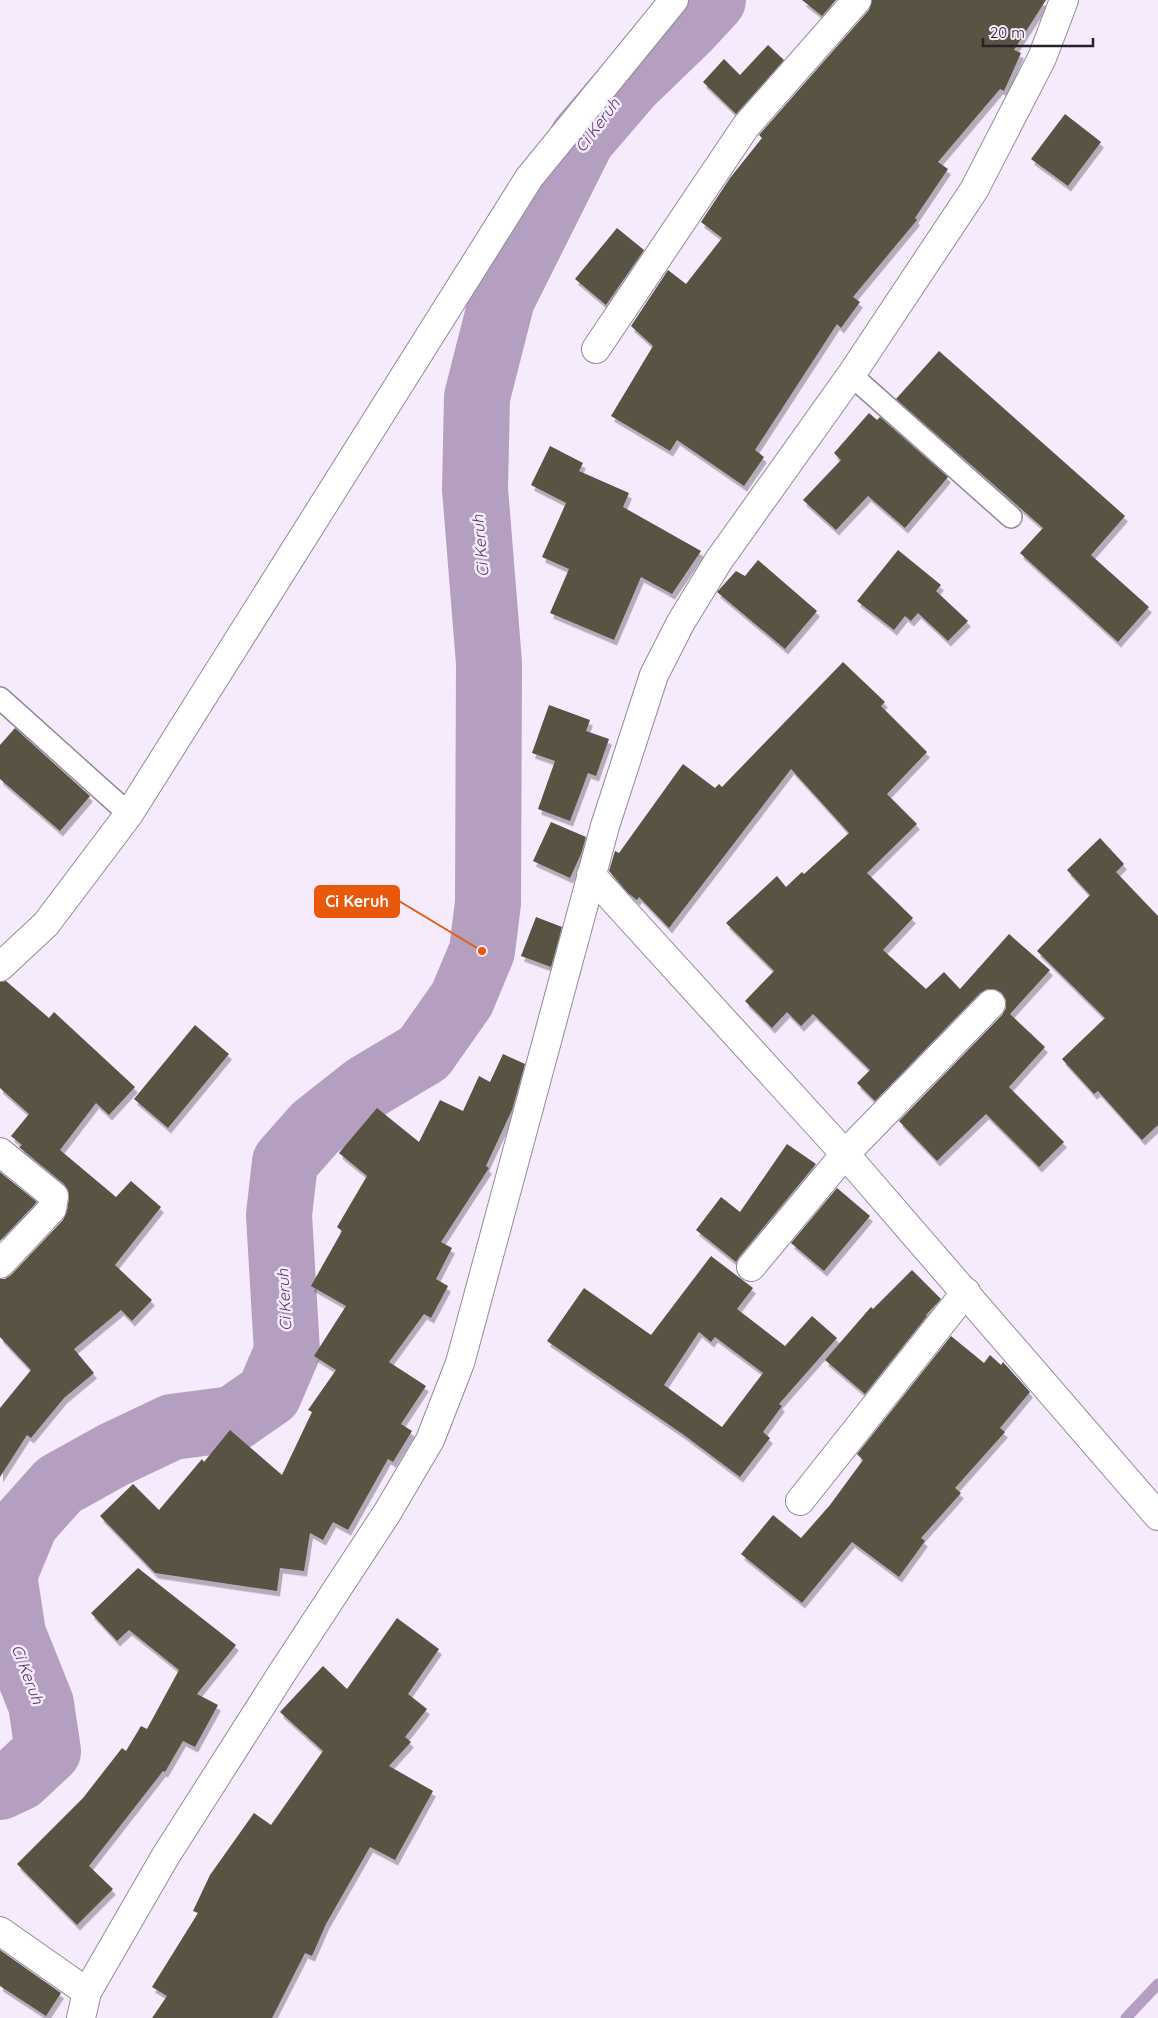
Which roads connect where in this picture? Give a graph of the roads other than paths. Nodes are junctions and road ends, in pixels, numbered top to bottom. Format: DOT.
graph roads {
  1 [pos="674,0"];
  2 [pos="857,0"];
  3 [pos="1064,0"];
  4 [pos="596,349"];
  5 [pos="852,375"];
  6 [pos="1011,517"];
  7 [pos="0,698"];
  8 [pos="129,814"];
  9 [pos="591,875"];
  10 [pos="0,967"];
  11 [pos="991,1004"];
  12 [pos="0,1152"];
  13 [pos="846,1154"];
  14 [pos="0,1264"];
  15 [pos="751,1268"];
  16 [pos="966,1292"];
  17 [pos="800,1501"];
  18 [pos="1158,1516"];
  19 [pos="0,1931"];
  20 [pos="84,2005"];
  1 -- 8 [label="street"];
  2 -- 4 [label="street"];
  3 -- 5 [label="street"];
  5 -- 6 [label="lane"];
  5 -- 9 [label="street"];
  7 -- 8 [label="lane"];
  8 -- 10 [label="street"];
  9 -- 13 [label="street"];
  9 -- 20 [label="street"];
  11 -- 13 [label="street"];
  12 -- 14 [label="street"];
  13 -- 15 [label="street"];
  13 -- 16 [label="street"];
  16 -- 17 [label="street"];
  16 -- 18 [label="street"];
  19 -- 20 [label="street"];
}
